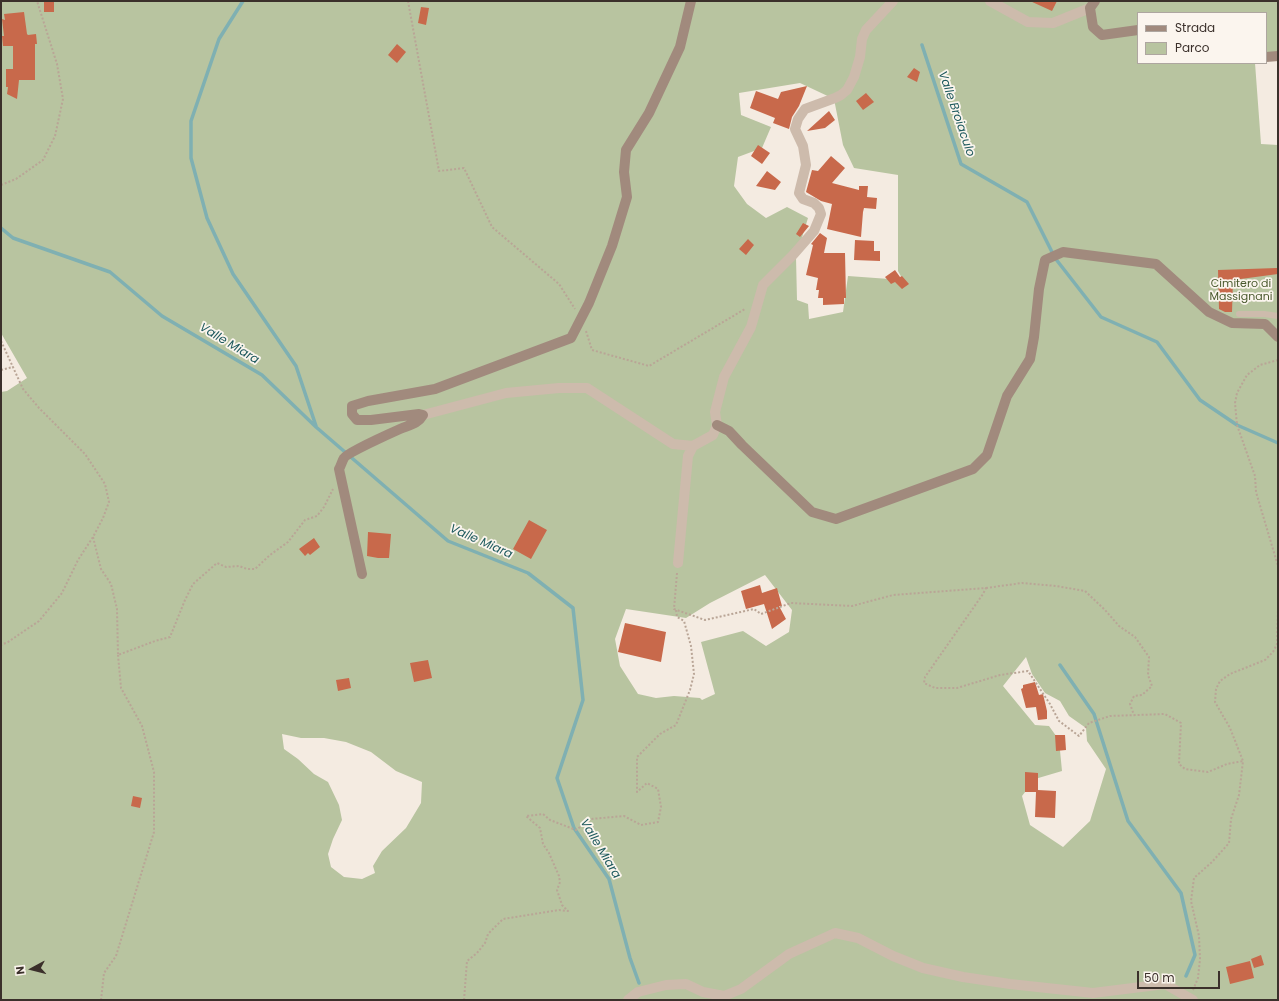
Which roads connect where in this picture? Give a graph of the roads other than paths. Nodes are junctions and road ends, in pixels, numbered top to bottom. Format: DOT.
graph roads {
  1 [pos="691,1"];
  2 [pos="893,1"];
  3 [pos="990,1"];
  4 [pos="1093,4"];
  5 [pos="1137,30"];
  6 [pos="1278,56"];
  7 [pos="1267,57"];
  8 [pos="1239,314"];
  9 [pos="1278,316"];
  10 [pos="1278,337"];
  11 [pos="423,415"];
  12 [pos="717,425"];
  13 [pos="693,446"];
  14 [pos="678,563"];
  15 [pos="362,574"];
  16 [pos="1192,999"];
  17 [pos="628,1000"];
  1 -- 11 [label="street"];
  2 -- 12 [label="street"];
  3 -- 4 [label="street"];
  4 -- 5 [label="street"];
  6 -- 7 [label="street"];
  8 -- 9 [label="lane"];
  10 -- 12 [label="street"];
  11 -- 13 [label="street"];
  11 -- 15 [label="street"];
  12 -- 13 [label="street"];
  13 -- 14 [label="street"];
  16 -- 17 [label="street"];
}
